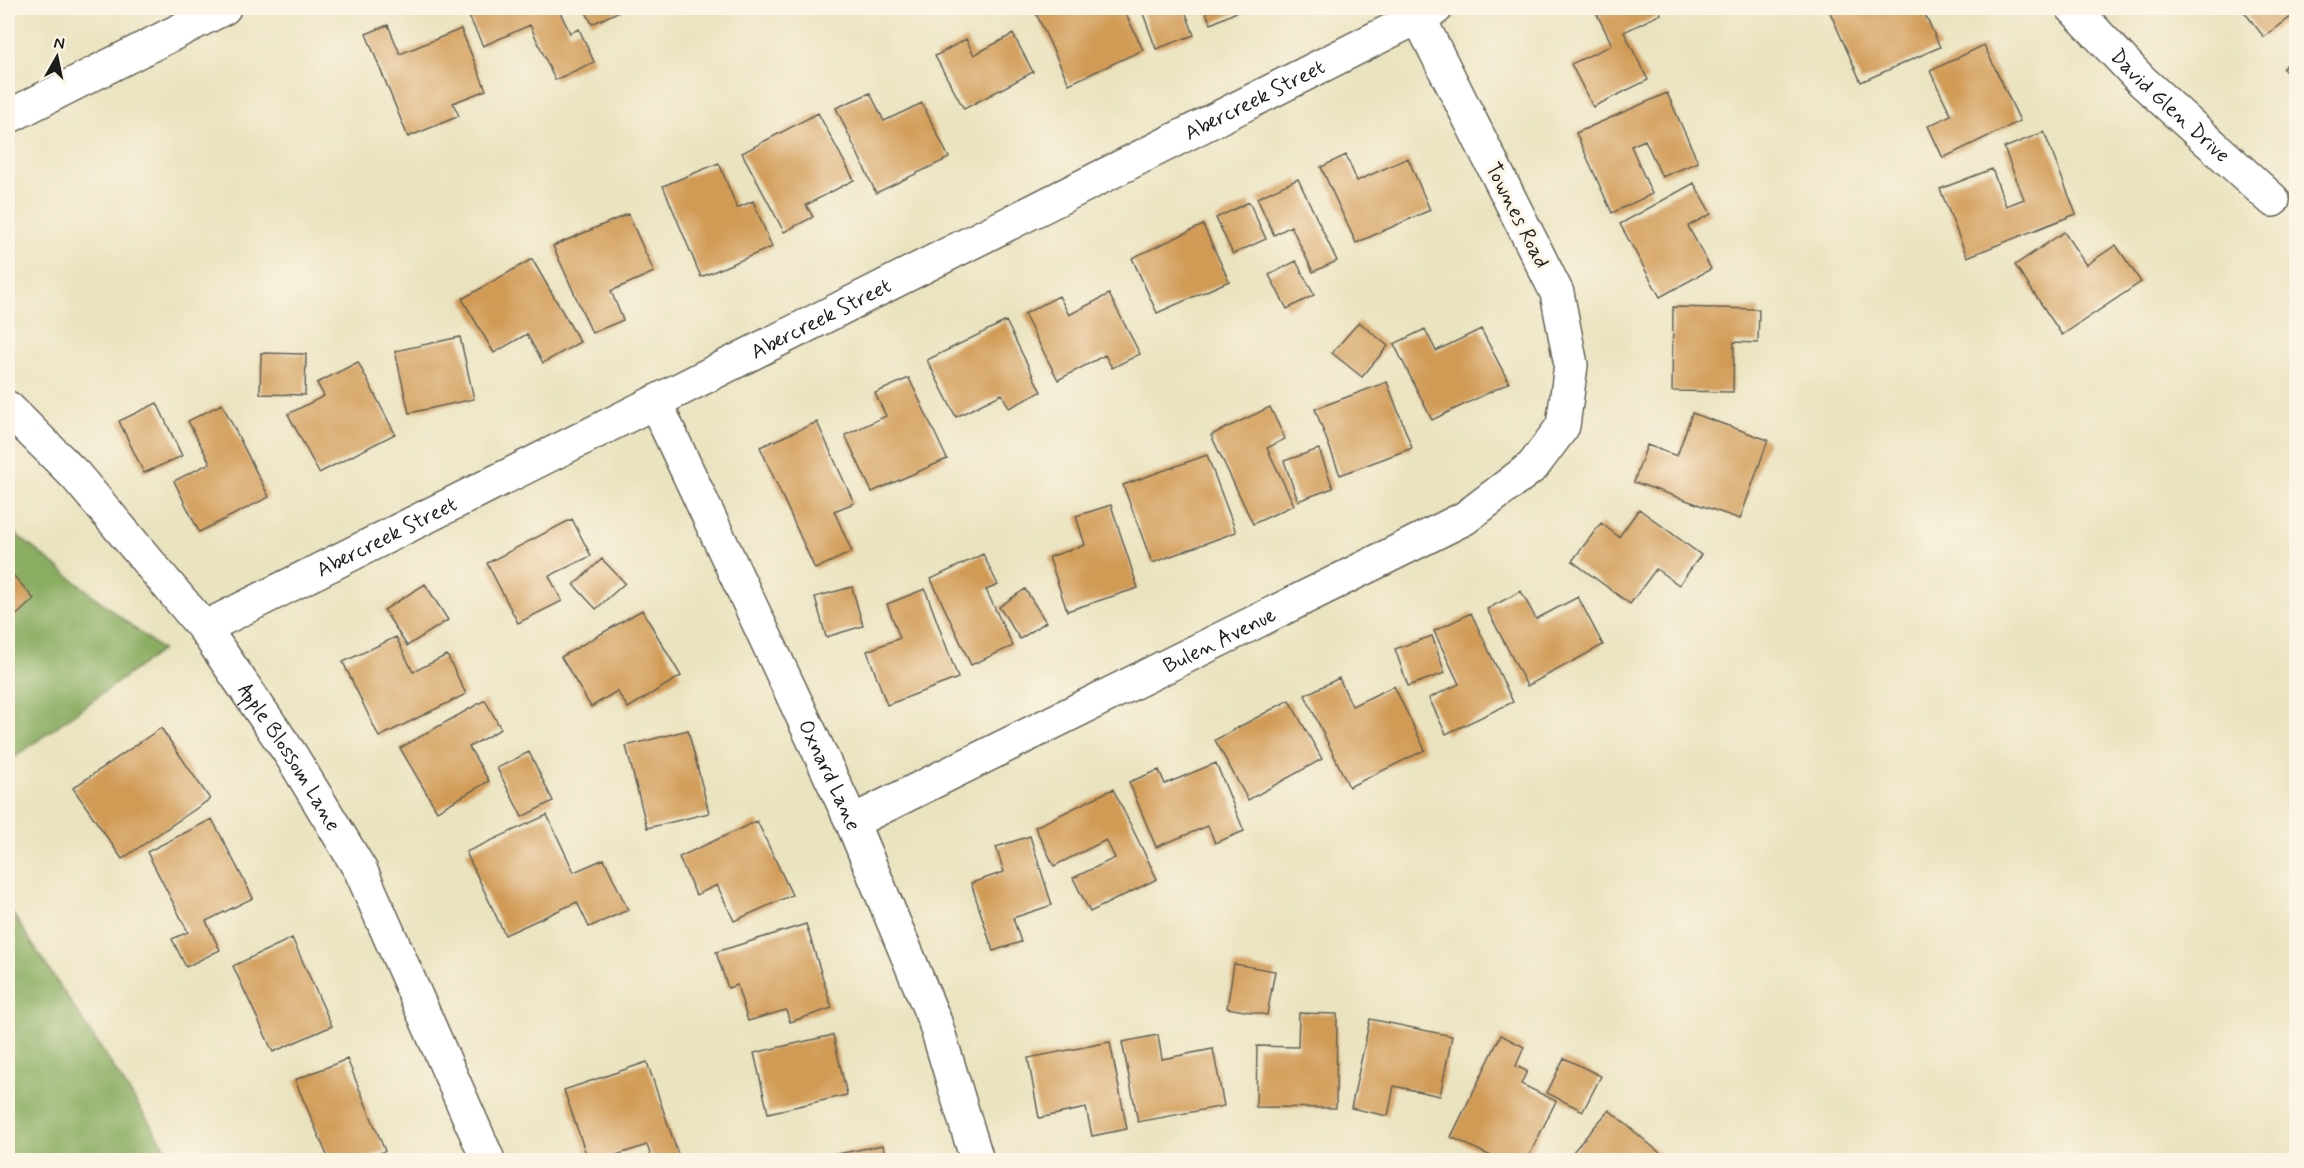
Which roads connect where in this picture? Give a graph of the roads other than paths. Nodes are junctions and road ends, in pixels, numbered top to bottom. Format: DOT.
graph roads {
  1 [pos="224,8"];
  2 [pos="2073,8"];
  3 [pos="1427,12"];
  4 [pos="8,117"];
  5 [pos="2273,200"];
  6 [pos="655,402"];
  7 [pos="8,408"];
  8 [pos="1563,426"];
  9 [pos="204,628"];
  10 [pos="852,822"];
  11 [pos="488,1161"];
  12 [pos="977,1161"];
  1 -- 4 [label="street"];
  2 -- 5 [label="street, David Glen Drive"];
  3 -- 6 [label="street, Abercreek Street"];
  3 -- 8 [label="street, Townes Road"];
  6 -- 9 [label="street, Abercreek Street"];
  6 -- 10 [label="street, Oxnard Lane"];
  7 -- 9 [label="street, Apple Blossom Lane"];
  8 -- 10 [label="street, Bulen Avenue"];
  9 -- 11 [label="street, Apple Blossom Lane"];
  10 -- 12 [label="street, Oxnard Lane"];
}
